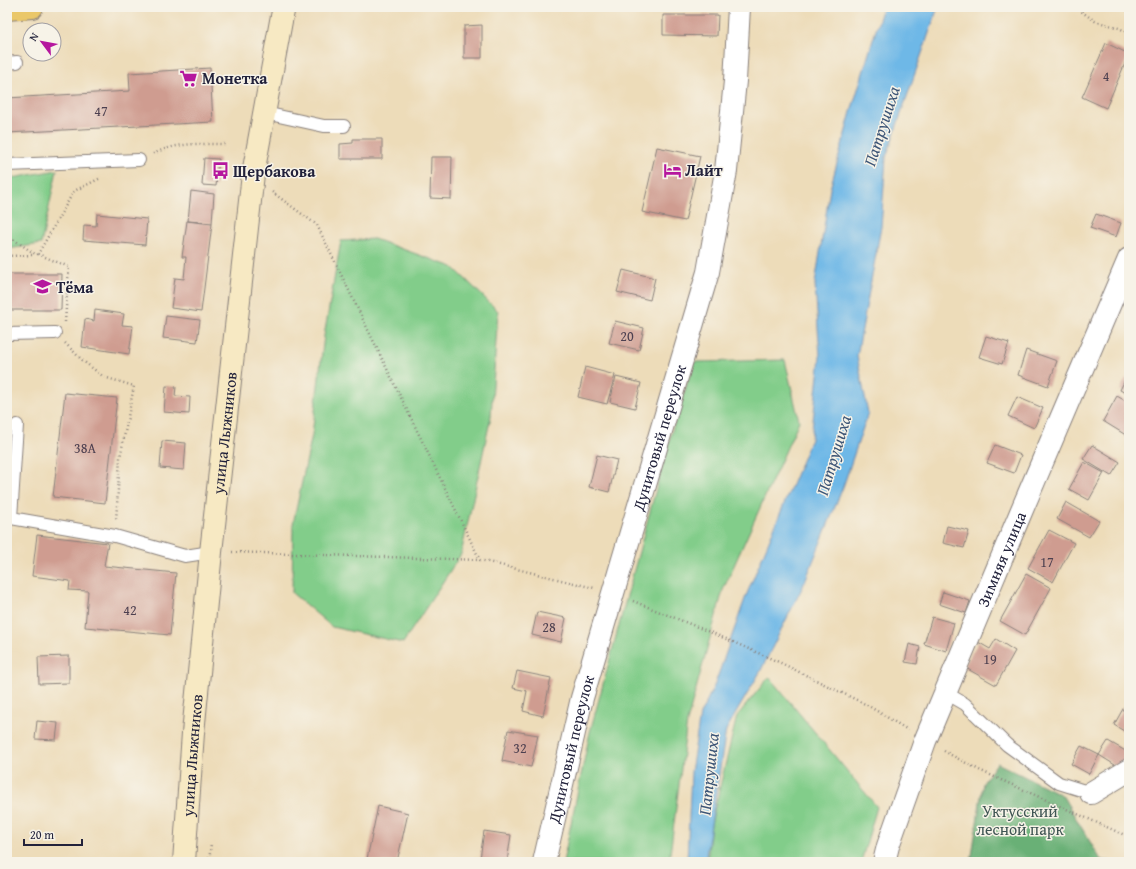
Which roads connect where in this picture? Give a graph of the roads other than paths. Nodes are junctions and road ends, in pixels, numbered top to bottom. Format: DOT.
graph roads {
  1 [pos="32,7"];
  2 [pos="284,7"];
  3 [pos="739,7"];
  4 [pos="7,9"];
  5 [pos="265,113"];
  6 [pos="344,126"];
  7 [pos="139,160"];
  8 [pos="7,165"];
  9 [pos="1129,259"];
  10 [pos="55,333"];
  11 [pos="7,334"];
  12 [pos="17,425"];
  13 [pos="211,552"];
  14 [pos="946,693"];
  15 [pos="1129,770"];
  16 [pos="1092,793"];
  17 [pos="184,862"];
  18 [pos="544,862"];
  19 [pos="884,862"];
  1 -- 4 [label="main road"];
  2 -- 5 [label="main road, улица Лыжников"];
  3 -- 18 [label="street, Дунитовый переулок"];
  5 -- 6 [label="lane"];
  5 -- 13 [label="main road, улица Лыжников"];
  7 -- 8 [label="lane"];
  9 -- 14 [label="street, Зимняя улица"];
  10 -- 11 [label="lane"];
  12 -- 13 [label="lane"];
  13 -- 17 [label="main road, улица Лыжников"];
  14 -- 16 [label="lane"];
  14 -- 19 [label="street, Зимняя улица"];
  15 -- 16 [label="street"];
}
